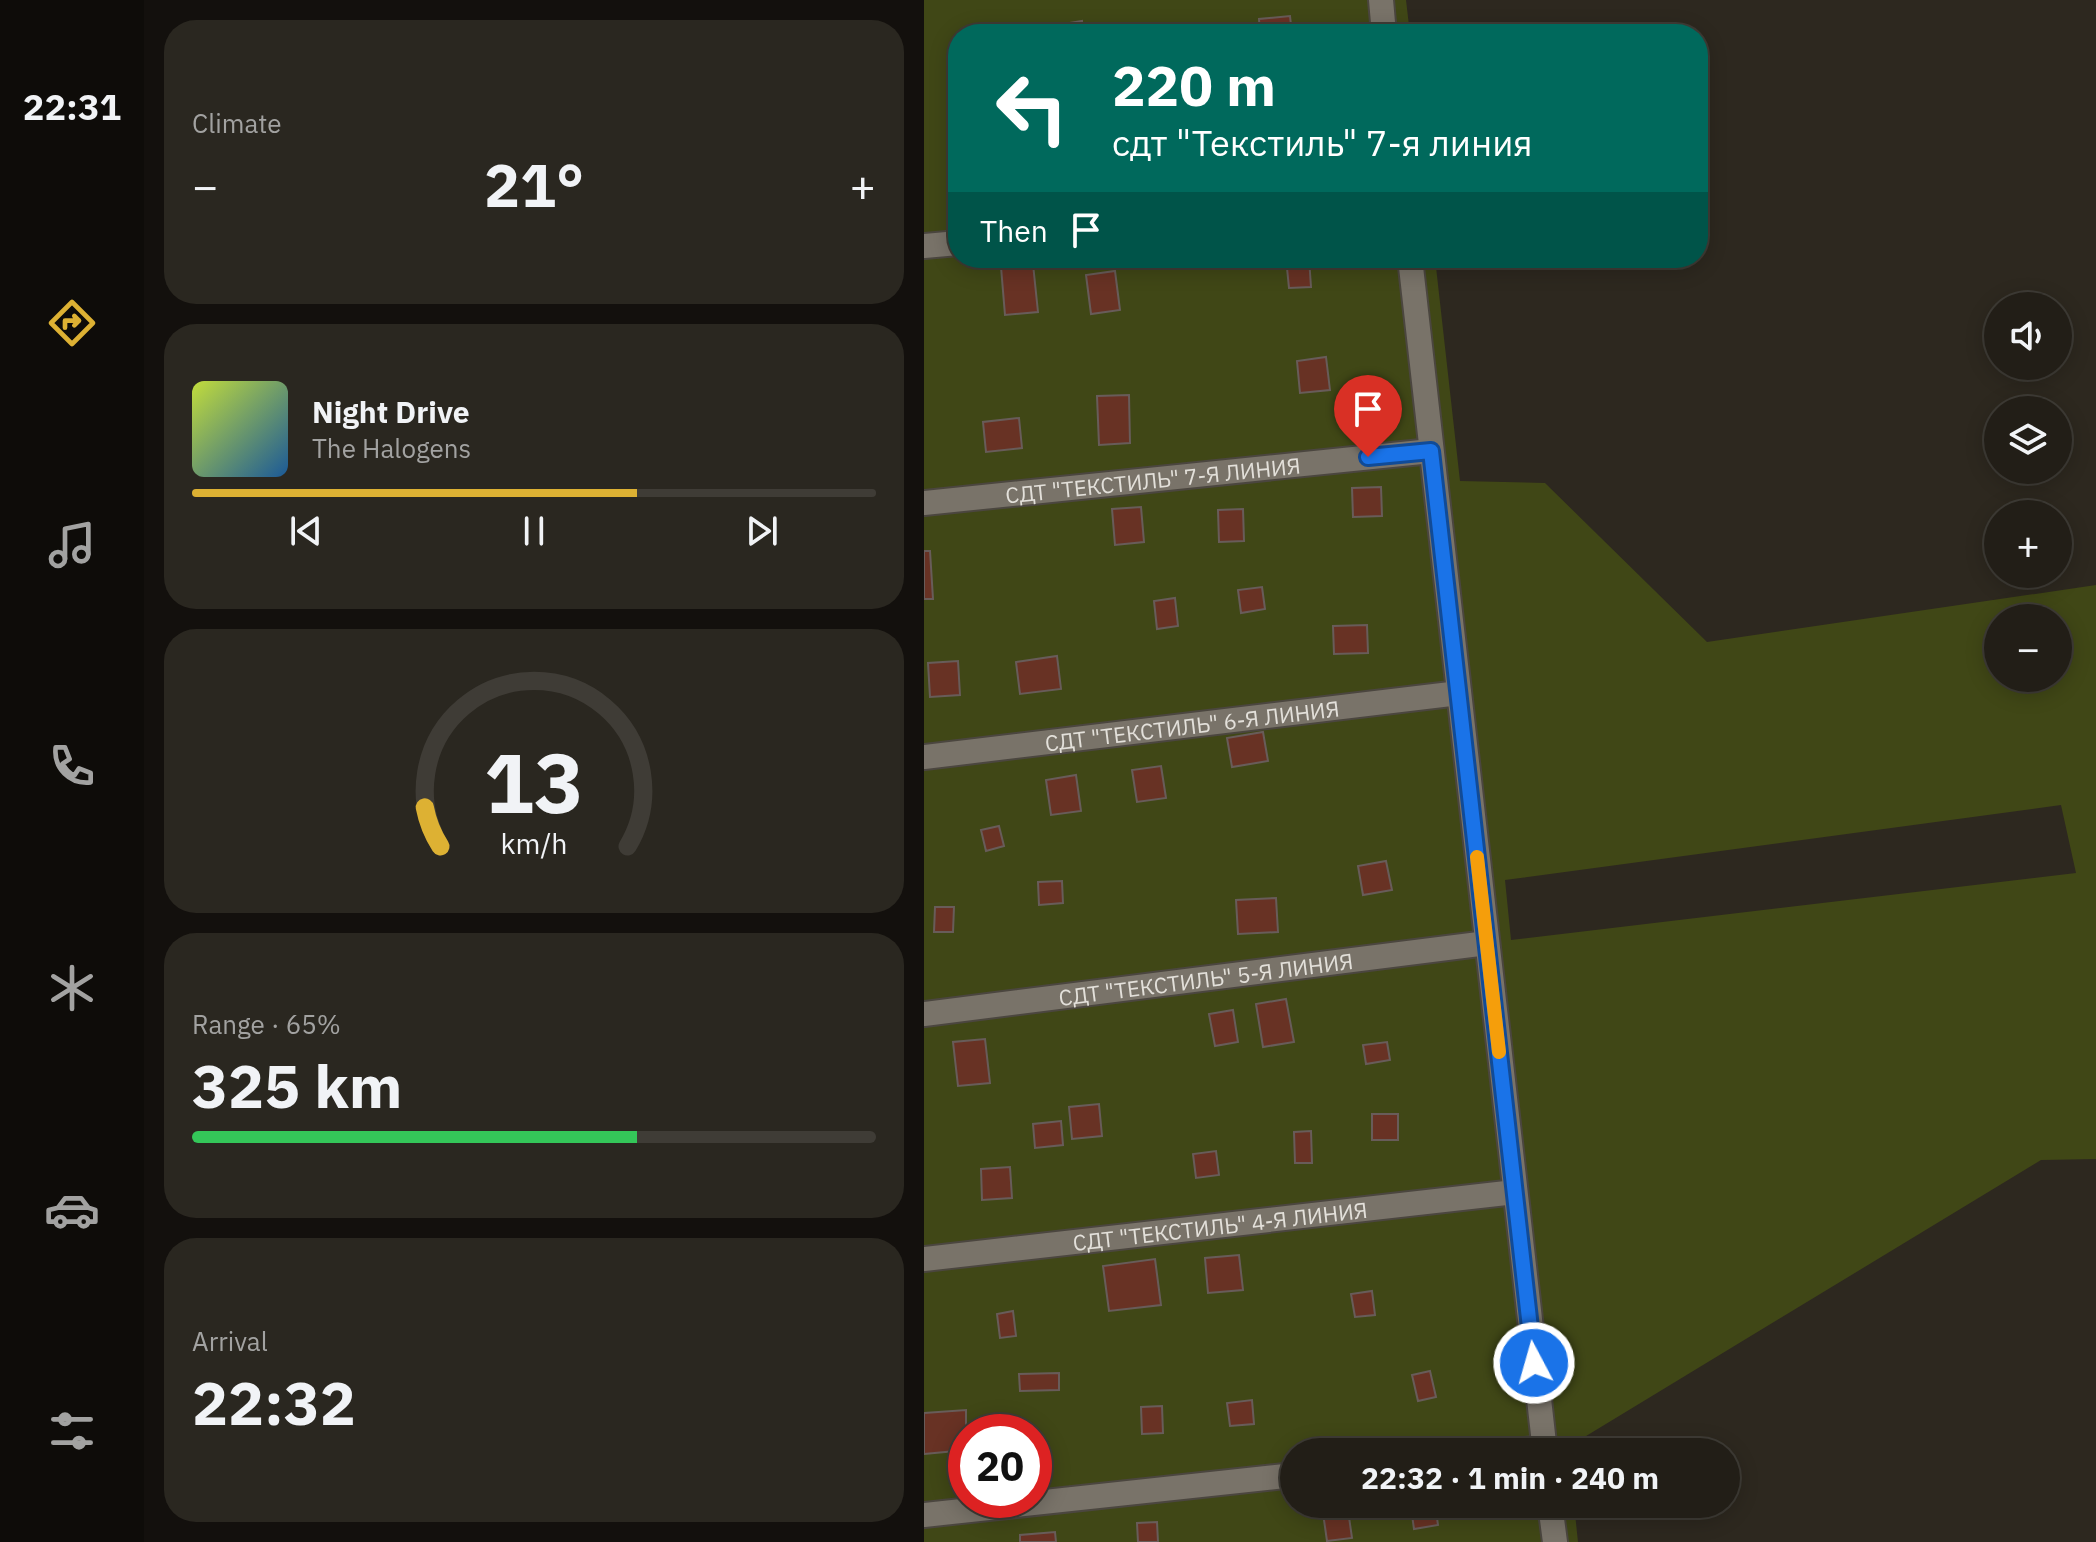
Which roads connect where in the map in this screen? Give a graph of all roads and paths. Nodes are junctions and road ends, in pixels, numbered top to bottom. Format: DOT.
graph roads {
  1 [pos="1381,0"];
  2 [pos="1383,24"];
  3 [pos="948,244"];
  4 [pos="924,246"];
  5 [pos="1411,268"];
  6 [pos="1431,451"];
  7 [pos="924,503"];
  8 [pos="1459,693"];
  9 [pos="924,757"];
  10 [pos="1487,943"];
  11 [pos="924,1014"];
  12 [pos="1515,1192"];
  13 [pos="924,1259"];
  14 [pos="1543,1438"];
  15 [pos="1280,1477"];
  16 [pos="924,1515"];
  17 [pos="1552,1518"];
  18 [pos="1555,1542"];
  1 -- 2 [label="lane"];
  3 -- 4 [label="lane"];
  5 -- 6 [label="lane"];
  6 -- 7 [label="lane, СДТ \"ТЕКСТИЛЬ\" 7-Я ЛИНИЯ"];
  6 -- 8 [label="lane"];
  8 -- 9 [label="lane, СДТ \"ТЕКСТИЛЬ\" 6-Я ЛИНИЯ"];
  8 -- 10 [label="lane"];
  10 -- 11 [label="lane, СДТ \"ТЕКСТИЛЬ\" 5-Я ЛИНИЯ"];
  10 -- 12 [label="lane"];
  12 -- 13 [label="lane, СДТ \"ТЕКСТИЛЬ\" 4-Я ЛИНИЯ"];
  12 -- 14 [label="lane"];
  15 -- 16 [label="lane"];
  17 -- 18 [label="lane"];
}
